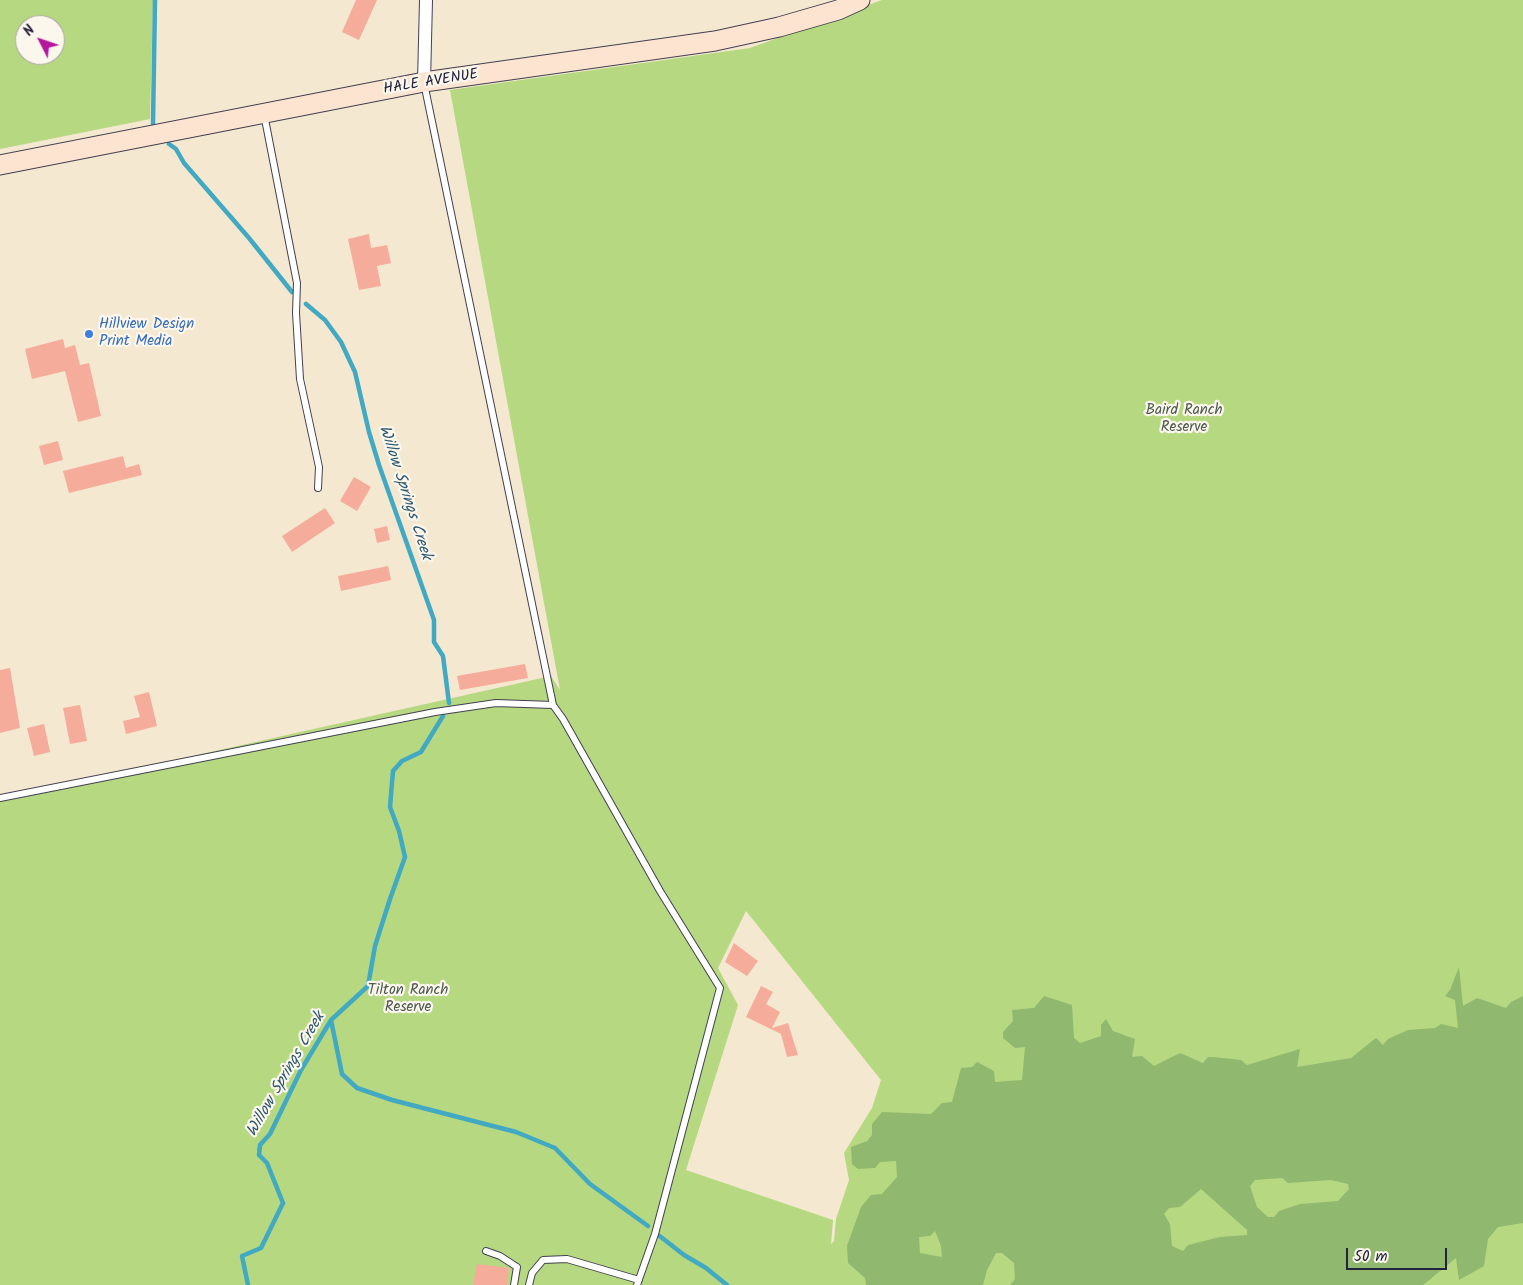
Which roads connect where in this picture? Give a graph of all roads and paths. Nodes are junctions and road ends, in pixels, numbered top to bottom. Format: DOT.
graph roads {
  1 [pos="426,0"];
  2 [pos="860,0"];
  3 [pos="424,82"];
  4 [pos="264,113"];
  5 [pos="0,164"];
  6 [pos="318,488"];
  7 [pos="553,705"];
  8 [pos="0,798"];
  9 [pos="486,1251"];
  10 [pos="638,1283"];
  11 [pos="514,1285"];
  12 [pos="529,1285"];
  1 -- 3 [label="street"];
  2 -- 3 [label="main road, HALE AVENUE"];
  3 -- 4 [label="main road, HALE AVENUE"];
  3 -- 7 [label="lane"];
  4 -- 5 [label="main road, HALE AVENUE"];
  4 -- 6 [label="lane"];
  7 -- 8 [label="lane"];
  7 -- 10 [label="lane"];
  9 -- 11 [label="lane"];
  10 -- 12 [label="lane"];
}
